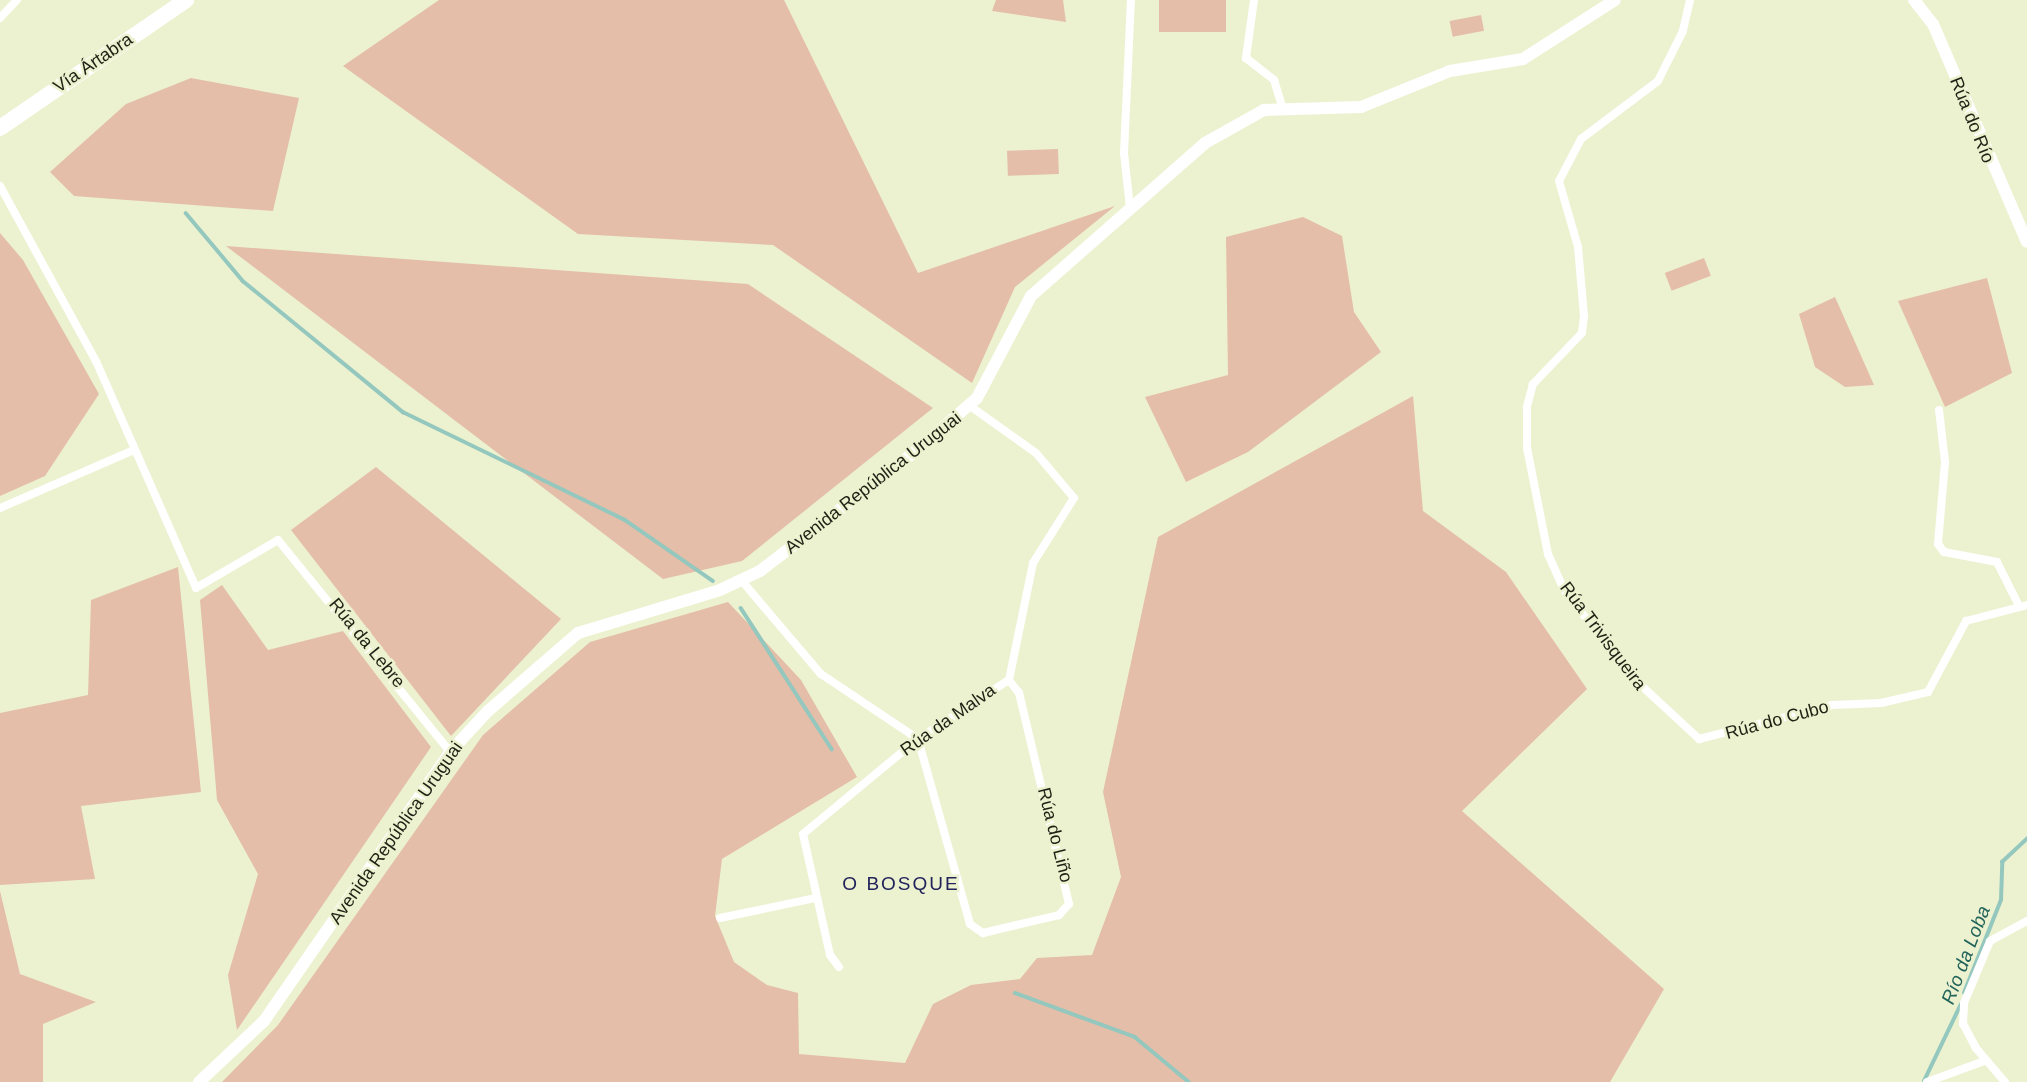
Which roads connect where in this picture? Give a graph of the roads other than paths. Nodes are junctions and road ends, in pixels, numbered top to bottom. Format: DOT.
graph roads {
  1 [pos="17,0"];
  2 [pos="186,0"];
  3 [pos="1131,0"];
  4 [pos="1254,0"];
  5 [pos="1615,0"];
  6 [pos="1690,0"];
  7 [pos="1914,0"];
  8 [pos="0,18"];
  9 [pos="1282,107"];
  10 [pos="0,128"];
  11 [pos="0,186"];
  12 [pos="1130,208"];
  13 [pos="2027,242"];
  14 [pos="970,406"];
  15 [pos="1939,410"];
  16 [pos="134,450"];
  17 [pos="0,508"];
  18 [pos="742,581"];
  19 [pos="2023,606"];
  20 [pos="1009,680"];
  21 [pos="1699,739"];
  22 [pos="918,740"];
  23 [pos="450,752"];
  24 [pos="816,898"];
  25 [pos="720,918"];
  26 [pos="2027,921"];
  27 [pos="839,968"];
  28 [pos="1984,1061"];
  29 [pos="199,1082"];
  30 [pos="1927,1082"];
  31 [pos="2005,1082"];
  1 -- 8 [label="street"];
  2 -- 10 [label="highway, Vía Ártabra"];
  3 -- 12 [label="street"];
  4 -- 9 [label="street"];
  5 -- 9 [label="street, Avenida República Uruguai"];
  6 -- 21 [label="street, Rúa Trivisqueira"];
  7 -- 13 [label="street, Rúa do Río"];
  9 -- 12 [label="street, Avenida República Uruguai"];
  11 -- 16 [label="street"];
  12 -- 14 [label="street, Avenida República Uruguai"];
  14 -- 18 [label="street, Avenida República Uruguai"];
  14 -- 20 [label="street, Rúa da Malva"];
  15 -- 19 [label="street, Rúa do Cubo"];
  16 -- 17 [label="street"];
  16 -- 23 [label="street, Rúa da Lebre"];
  18 -- 22 [label="street"];
  18 -- 23 [label="street, Avenida República Uruguai"];
  19 -- 21 [label="street, Rúa do Cubo"];
  20 -- 22 [label="street, Rúa da Malva"];
  20 -- 22 [label="street, Rúa do Liño"];
  22 -- 24 [label="street, Rúa da Malva"];
  23 -- 29 [label="street, Avenida República Uruguai"];
  24 -- 25 [label="street"];
  24 -- 27 [label="street, Rúa da Malva"];
  26 -- 28 [label="street"];
  28 -- 30 [label="street"];
  28 -- 31 [label="street"];
}
